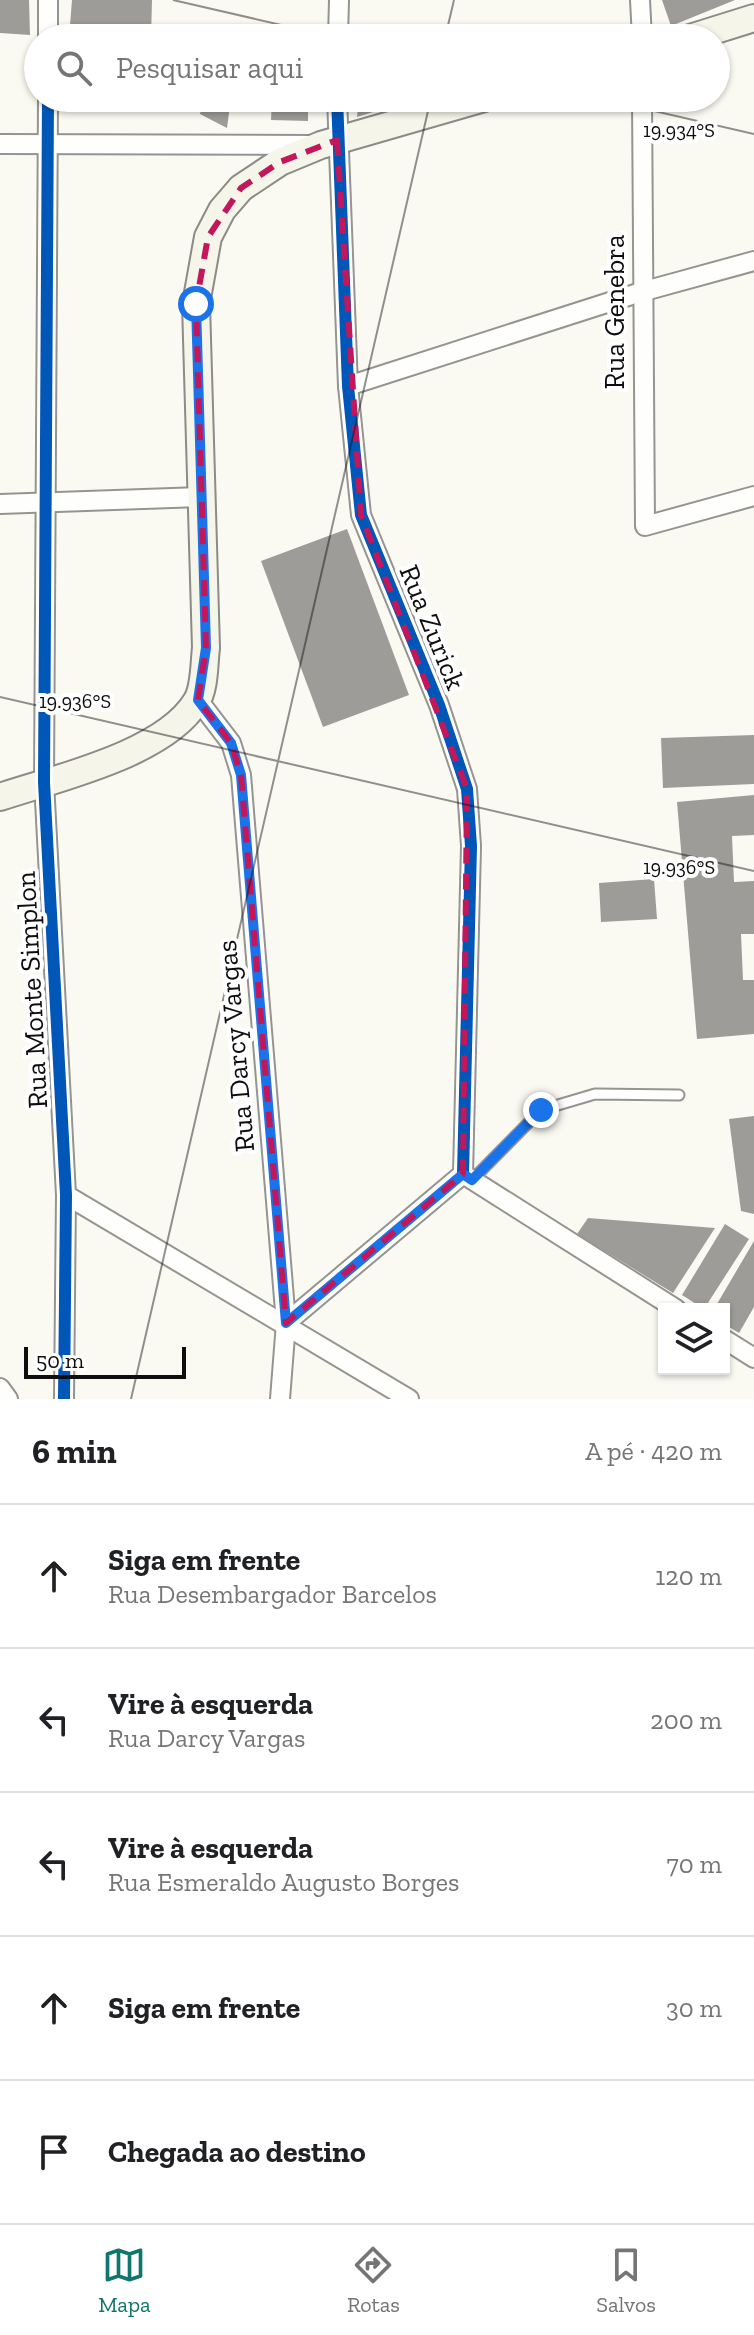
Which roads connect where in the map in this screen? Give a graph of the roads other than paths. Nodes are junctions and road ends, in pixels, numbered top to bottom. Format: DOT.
graph roads {
  1 [pos="48,0"];
  2 [pos="339,0"];
  3 [pos="640,0"];
  4 [pos="754,18"];
  5 [pos="48,24"];
  6 [pos="338,24"];
  7 [pos="641,24"];
  8 [pos="730,26"];
  9 [pos="48,112"];
  10 [pos="334,112"];
  11 [pos="435,112"];
  12 [pos="642,112"];
  13 [pos="329,142"];
  14 [pos="47,143"];
  15 [pos="0,144"];
  16 [pos="754,261"];
  17 [pos="641,292"];
  18 [pos="348,386"];
  19 [pos="754,496"];
  20 [pos="201,497"];
  21 [pos="47,503"];
  22 [pos="0,504"];
  23 [pos="198,700"];
  24 [pos="44,782"];
  25 [pos="0,797"];
  26 [pos="679,1095"];
  27 [pos="468,1177"];
  28 [pos="66,1195"];
  29 [pos="667,1303"];
  30 [pos="286,1323"];
  31 [pos="730,1343"];
  32 [pos="754,1358"];
  33 [pos="0,1388"];
  34 [pos="8,1399"];
  35 [pos="64,1399"];
  36 [pos="280,1399"];
  37 [pos="409,1399"];
  1 -- 5 [label="street"];
  2 -- 6 [label="street"];
  3 -- 7 [label="street"];
  4 -- 8 [label="street"];
  9 -- 14 [label="street, Rua Monte Simplon"];
  10 -- 13 [label="street, Rua Zurick"];
  11 -- 13 [label="street"];
  12 -- 17 [label="street, Rua Genebra"];
  13 -- 14 [label="street"];
  13 -- 18 [label="street, Rua Zurick"];
  13 -- 20 [label="street"];
  14 -- 15 [label="street"];
  14 -- 21 [label="street, Rua Monte Simplon"];
  16 -- 17 [label="street"];
  17 -- 18 [label="street"];
  17 -- 19 [label="street, Rua Genebra"];
  18 -- 27 [label="street, Rua Zurick"];
  20 -- 21 [label="street"];
  20 -- 23 [label="street"];
  21 -- 22 [label="street"];
  21 -- 24 [label="street, Rua Monte Simplon"];
  23 -- 24 [label="street"];
  23 -- 30 [label="street, Rua Darcy Vargas"];
  24 -- 25 [label="street"];
  24 -- 28 [label="street, Rua Monte Simplon"];
  26 -- 27 [label="lane"];
  27 -- 29 [label="street"];
  27 -- 30 [label="street"];
  28 -- 30 [label="street"];
  28 -- 35 [label="street, Rua Monte Simplon"];
  30 -- 36 [label="street, Rua Darcy Vargas"];
  30 -- 37 [label="street"];
  31 -- 32 [label="street"];
  33 -- 34 [label="street"];
}
